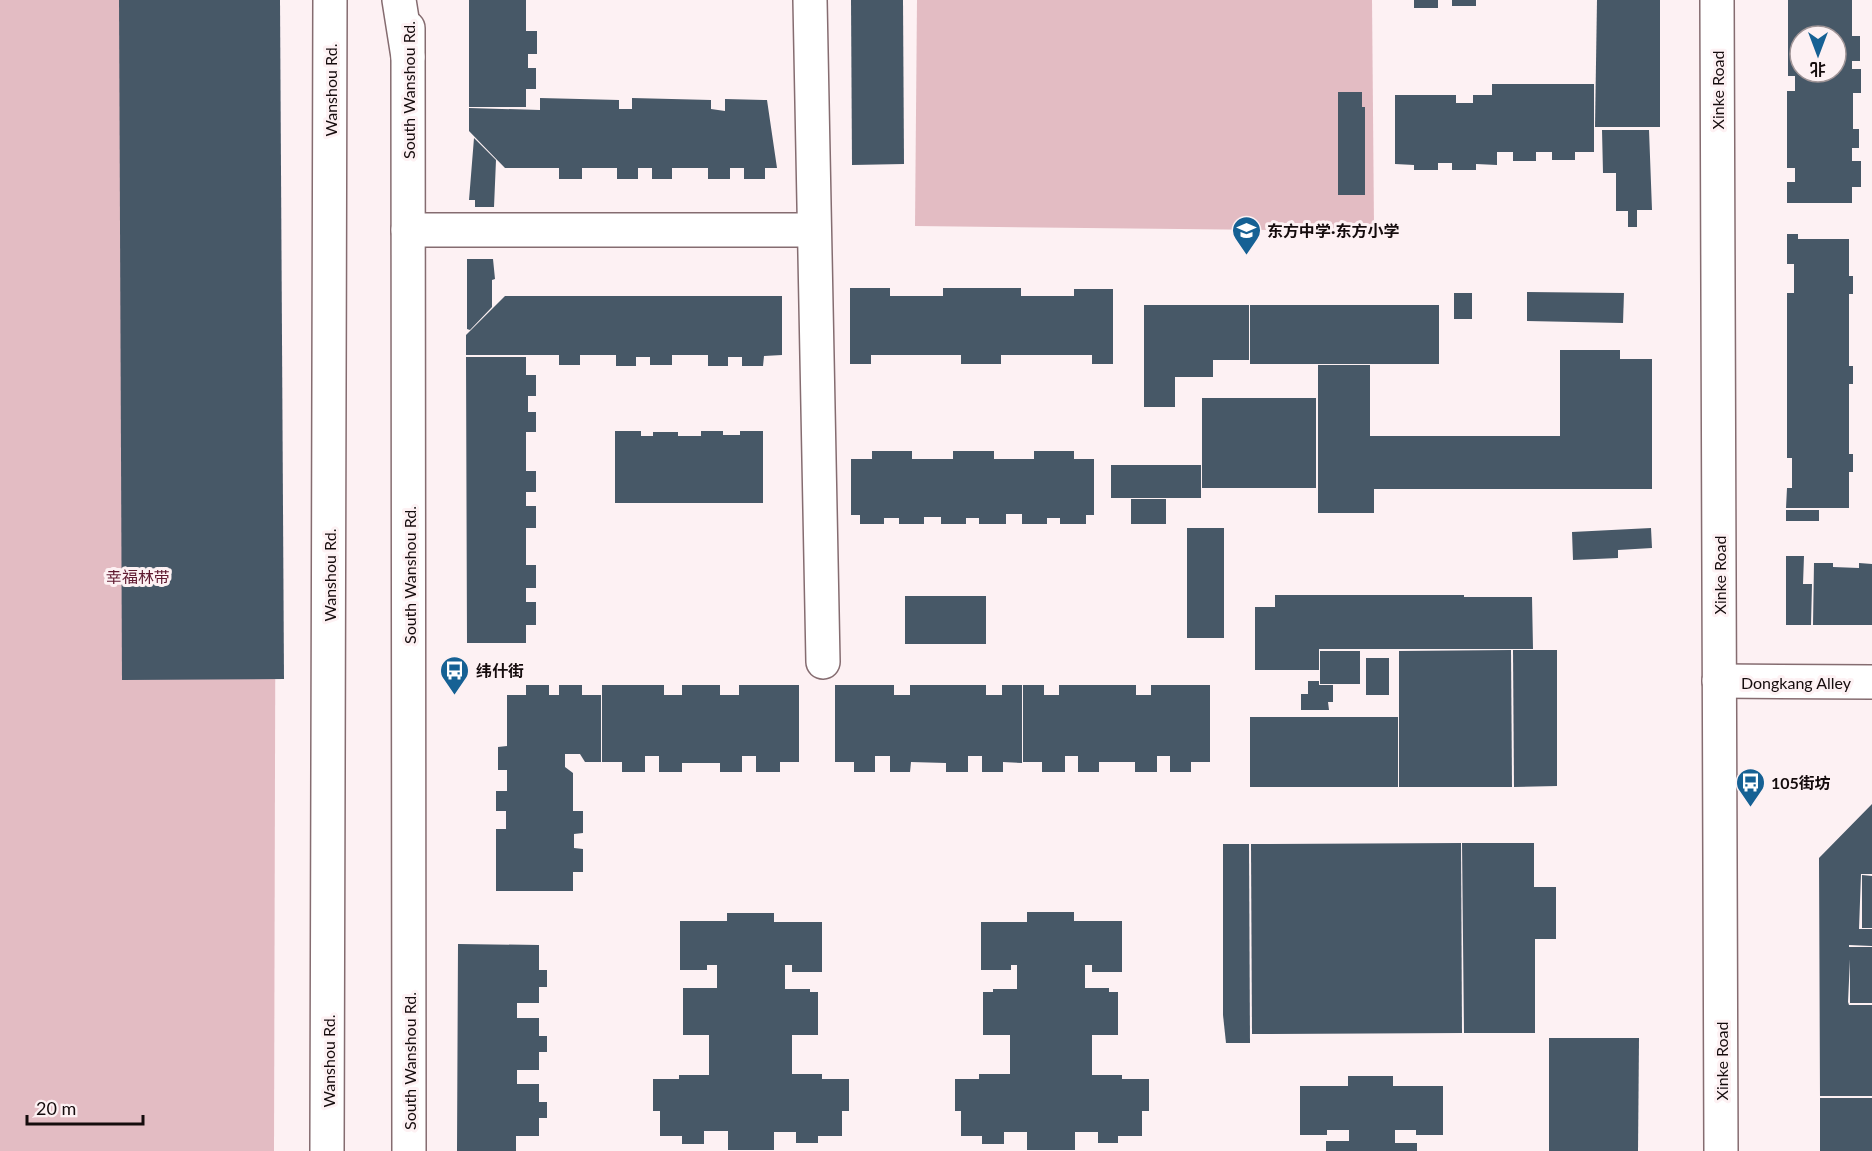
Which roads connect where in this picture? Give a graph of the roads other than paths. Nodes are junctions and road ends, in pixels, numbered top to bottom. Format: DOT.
graph roads {
  1 [pos="330,0"];
  2 [pos="399,0"];
  3 [pos="408,0"];
  4 [pos="810,0"];
  5 [pos="1717,0"];
  6 [pos="408,57"];
  7 [pos="408,230"];
  8 [pos="814,230"];
  9 [pos="823,662"];
  10 [pos="1719,681"];
  11 [pos="1872,682"];
  12 [pos="327,1151"];
  13 [pos="409,1151"];
  14 [pos="1721,1151"];
  1 -- 12 [label="street, Wanshou Rd."];
  2 -- 6 [label="street"];
  3 -- 6 [label="street, South Wanshou Rd."];
  4 -- 8 [label="street"];
  5 -- 10 [label="street, Xinke Road"];
  6 -- 7 [label="street, South Wanshou Rd."];
  7 -- 8 [label="street"];
  7 -- 13 [label="street, South Wanshou Rd."];
  8 -- 9 [label="street"];
  10 -- 11 [label="street, Dongkang Alley"];
  10 -- 14 [label="street, Xinke Road"];
}
